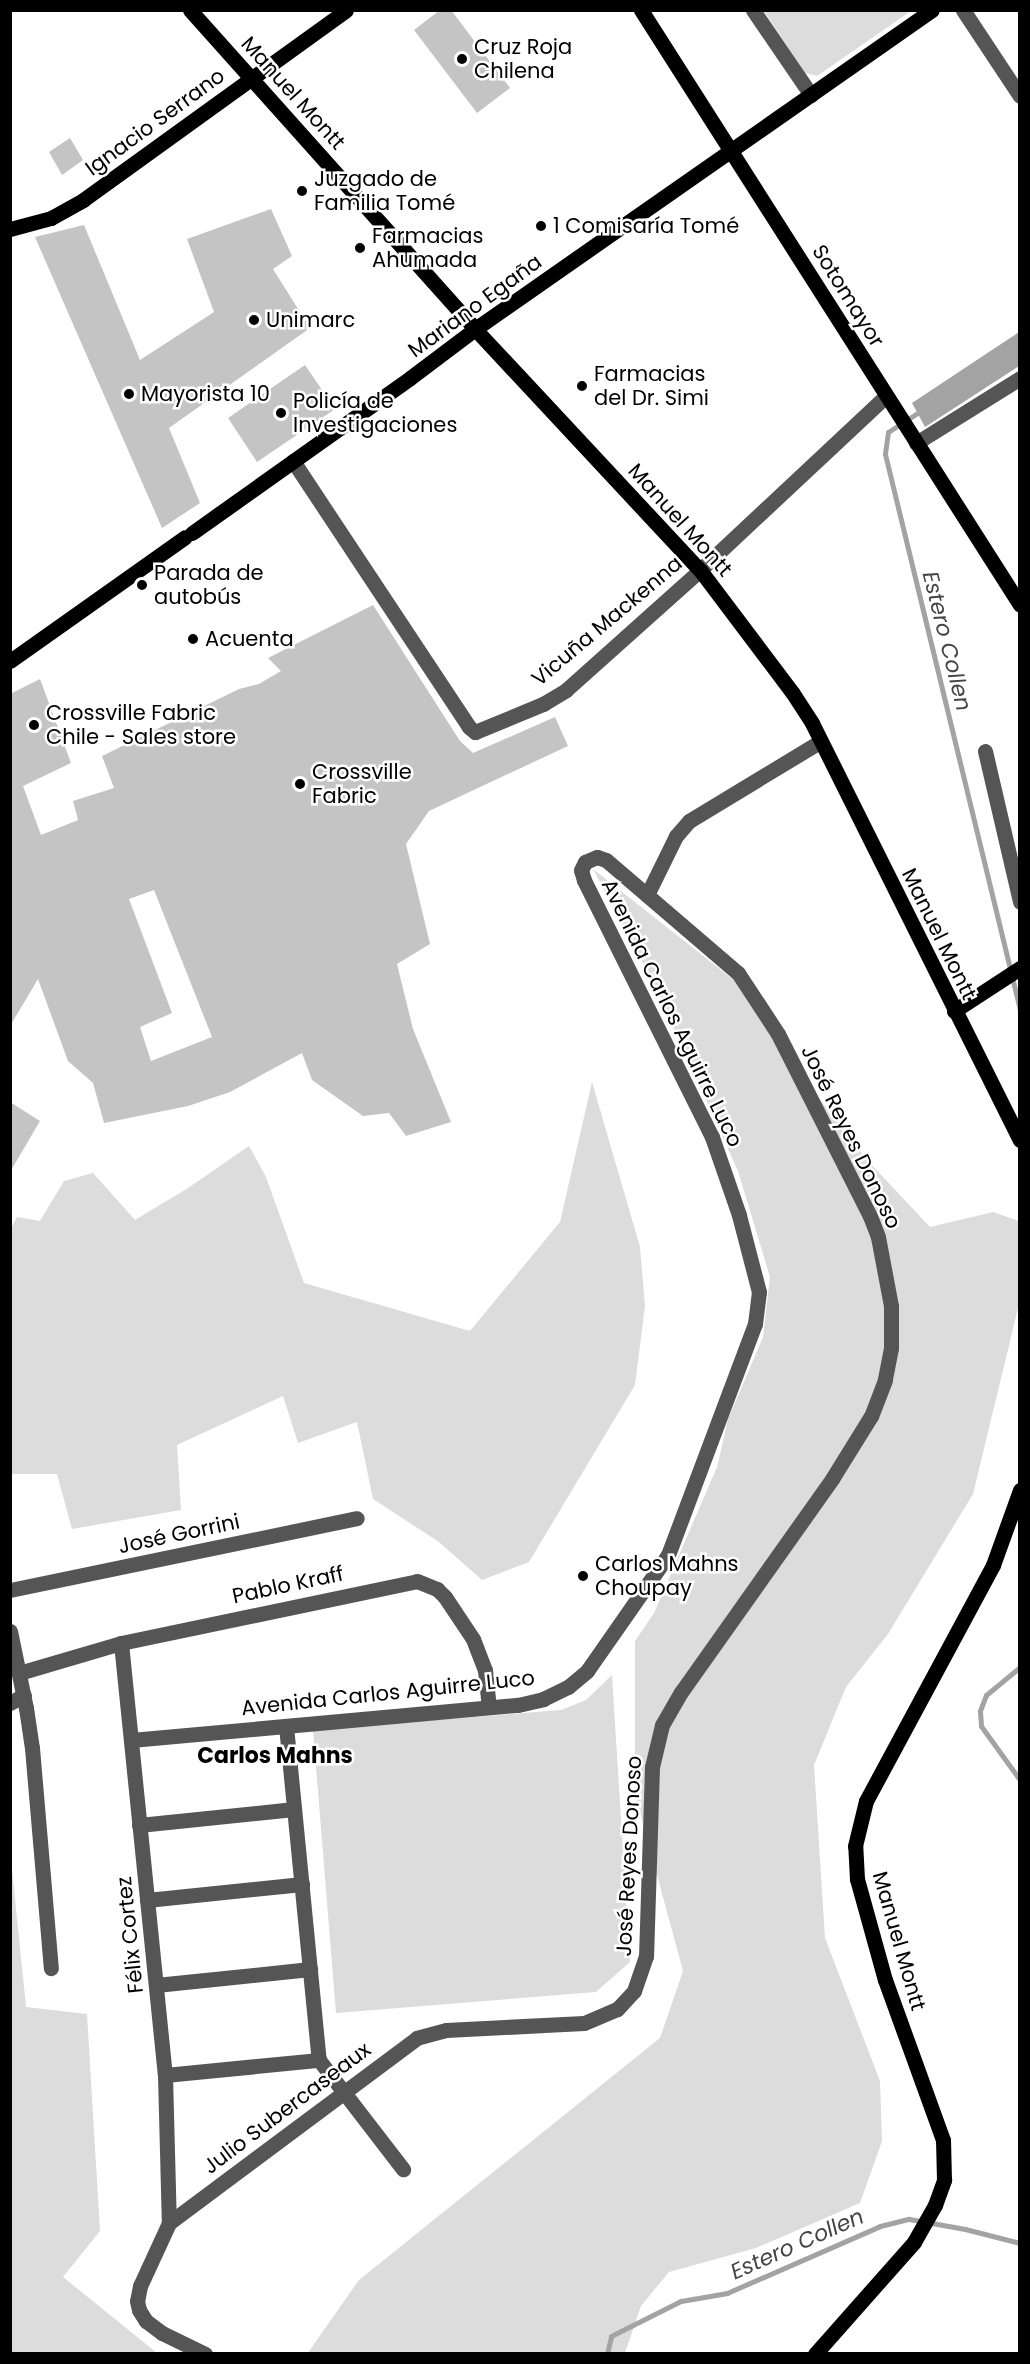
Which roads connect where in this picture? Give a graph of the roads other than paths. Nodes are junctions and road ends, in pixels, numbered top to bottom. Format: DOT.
graph roads {
  1 [pos="189,10"];
  2 [pos="346,10"];
  3 [pos="641,10"];
  4 [pos="753,10"];
  5 [pos="932,10"];
  6 [pos="963,10"];
  7 [pos="251,78"];
  8 [pos="811,95"];
  9 [pos="1020,96"];
  10 [pos="731,152"];
  11 [pos="10,229"];
  12 [pos="475,329"];
  13 [pos="1020,378"];
  14 [pos="886,396"];
  15 [pos="914,438"];
  16 [pos="293,461"];
  17 [pos="700,570"];
  18 [pos="1020,605"];
  19 [pos="10,661"];
  20 [pos="821,741"];
  21 [pos="986,751"];
  22 [pos="647,895"];
  23 [pos="1020,902"];
  24 [pos="1020,968"];
  25 [pos="954,1011"];
  26 [pos="1020,1140"];
  27 [pos="1020,1490"];
  28 [pos="357,1518"];
  29 [pos="10,1590"];
  30 [pos="10,1631"];
  31 [pos="121,1643"];
  32 [pos="19,1672"];
  33 [pos="17,1699"];
  34 [pos="489,1707"];
  35 [pos="286,1726"];
  36 [pos="131,1740"];
  37 [pos="294,1809"];
  38 [pos="139,1825"];
  39 [pos="302,1884"];
  40 [pos="147,1900"];
  41 [pos="51,1968"];
  42 [pos="310,1969"];
  43 [pos="156,1985"];
  44 [pos="606,2015"];
  45 [pos="319,2060"];
  46 [pos="165,2075"];
  47 [pos="344,2092"];
  48 [pos="403,2169"];
  49 [pos="169,2223"];
  50 [pos="205,2354"];
  51 [pos="815,2354"];
  1 -- 7 [label="main road, Manuel Montt"];
  2 -- 7 [label="main road, Ignacio Serrano"];
  3 -- 10 [label="main road, Sotomayor"];
  4 -- 8 [label="street"];
  5 -- 8 [label="main road, Mariano Egaña"];
  6 -- 9 [label="street"];
  7 -- 11 [label="main road, Ignacio Serrano"];
  7 -- 12 [label="main road, Manuel Montt"];
  8 -- 10 [label="main road, Mariano Egaña"];
  10 -- 12 [label="main road, Mariano Egaña"];
  10 -- 14 [label="main road, Sotomayor"];
  12 -- 16 [label="main road, Mariano Egaña"];
  12 -- 17 [label="main road, Manuel Montt"];
  13 -- 15 [label="street"];
  14 -- 15 [label="main road, Sotomayor"];
  14 -- 17 [label="street, Vicuña Mackenna"];
  15 -- 18 [label="main road, Sotomayor"];
  16 -- 17 [label="street, Vicuña Mackenna"];
  16 -- 19 [label="main road, Mariano Egaña"];
  17 -- 20 [label="main road, Manuel Montt"];
  20 -- 22 [label="street, Avenida Carlos Aguirre Luco"];
  20 -- 25 [label="main road, Manuel Montt"];
  21 -- 23 [label="street"];
  22 -- 34 [label="street, Avenida Carlos Aguirre Luco"];
  22 -- 44 [label="street, José Reyes Donoso"];
  24 -- 25 [label="main road"];
  25 -- 26 [label="main road, Manuel Montt"];
  27 -- 51 [label="main road, Manuel Montt"];
  28 -- 29 [label="street, José Gorrini"];
  30 -- 32 [label="street"];
  31 -- 32 [label="street, Pablo Kraff"];
  31 -- 34 [label="street, Pablo Kraff"];
  31 -- 36 [label="street, Félix Cortez"];
  32 -- 33 [label="street"];
  33 -- 41 [label="street"];
  34 -- 35 [label="street, Avenida Carlos Aguirre Luco"];
  35 -- 36 [label="street, Avenida Carlos Aguirre Luco"];
  35 -- 37 [label="street"];
  36 -- 38 [label="street, Félix Cortez"];
  37 -- 38 [label="street"];
  37 -- 39 [label="street"];
  38 -- 40 [label="street, Félix Cortez"];
  39 -- 40 [label="street"];
  39 -- 42 [label="street"];
  40 -- 43 [label="street, Félix Cortez"];
  42 -- 43 [label="street"];
  42 -- 45 [label="street"];
  43 -- 46 [label="street, Félix Cortez"];
  44 -- 47 [label="street, Julio Subercaseaux"];
  45 -- 46 [label="street"];
  45 -- 47 [label="street"];
  46 -- 49 [label="street, Félix Cortez"];
  47 -- 48 [label="street"];
  47 -- 49 [label="street, Julio Subercaseaux"];
  49 -- 50 [label="street, Julio Subercaseaux"];
}
